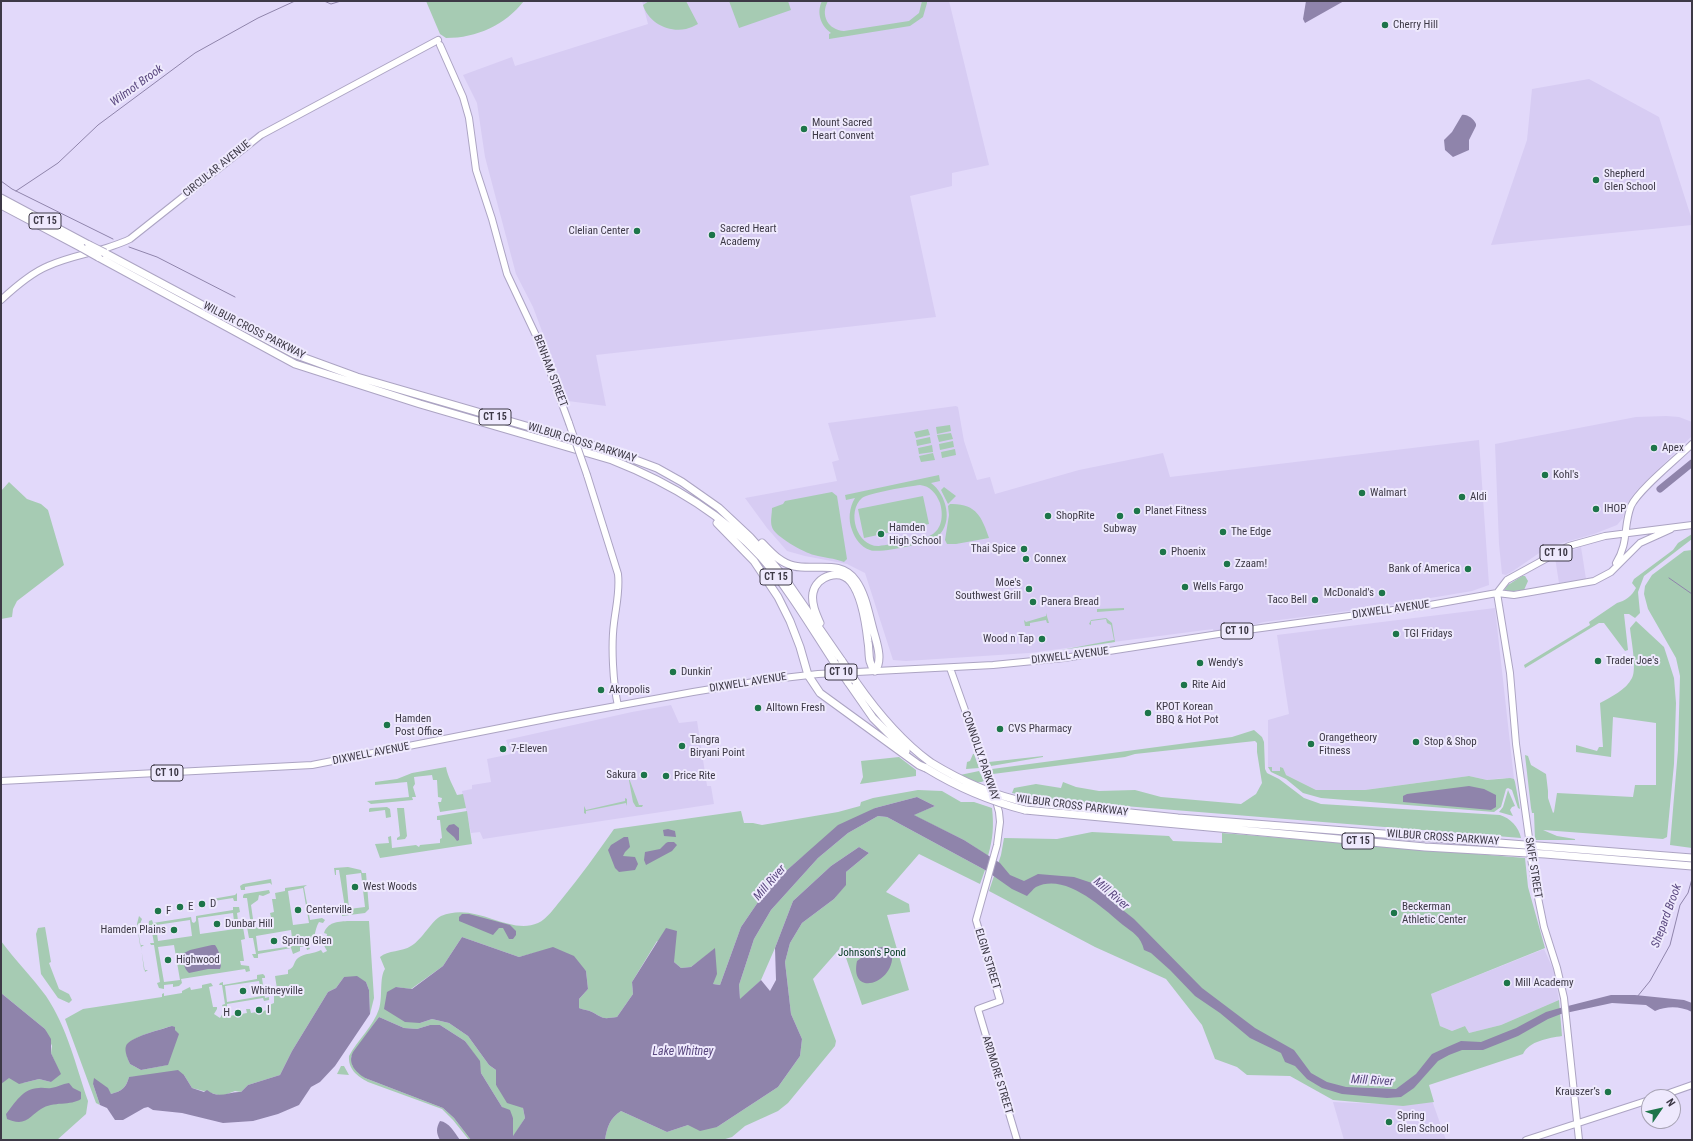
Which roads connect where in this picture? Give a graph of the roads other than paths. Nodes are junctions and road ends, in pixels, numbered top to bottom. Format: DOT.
graph roads {
  1 [pos="439,42"];
  2 [pos="1,198"];
  3 [pos="1,205"];
  4 [pos="86,246"];
  5 [pos="102,255"];
  6 [pos="1,300"];
  7 [pos="1692,444"];
  8 [pos="701,506"];
  9 [pos="734,521"];
  10 [pos="1692,525"];
  11 [pos="1671,529"];
  12 [pos="1626,533"];
  13 [pos="1606,575"];
  14 [pos="1497,593"];
  15 [pos="833,648"];
  16 [pos="838,661"];
  17 [pos="950,668"];
  18 [pos="875,671"];
  19 [pos="808,674"];
  20 [pos="618,706"];
  21 [pos="928,765"];
  22 [pos="1,781"];
  23 [pos="1026,806"];
  24 [pos="1692,858"];
  25 [pos="1692,866"];
  26 [pos="977,916"];
  27 [pos="978,1009"];
  28 [pos="1692,1085"];
  29 [pos="1681,1089"];
  30 [pos="1641,1103"];
  31 [pos="1576,1124"];
  32 [pos="1017,1140"];
  33 [pos="1526,1140"];
  34 [pos="1579,1140"];
  1 -- 6 [label="main road, CIRCULAR AVENUE"];
  1 -- 20 [label="main road, BENHAM STREET, bridge"];
  2 -- 4 [label="highway, WILBUR CROSS PARKWAY / CT 15"];
  3 -- 4 [label="highway, WILBUR CROSS PARKWAY / CT 15"];
  4 -- 5 [label="highway, WILBUR CROSS PARKWAY / CT 15, bridge"];
  5 -- 8 [label="highway, WILBUR CROSS PARKWAY / CT 15"];
  5 -- 9 [label="highway, WILBUR CROSS PARKWAY / CT 15"];
  7 -- 12 [label="main road"];
  8 -- 16 [label="highway, WILBUR CROSS PARKWAY / CT 15"];
  8 -- 19 [label="highway"];
  9 -- 15 [label="highway, WILBUR CROSS PARKWAY / CT 15"];
  9 -- 18 [label="highway"];
  10 -- 11 [label="main road, DIXWELL AVENUE / CT 10"];
  11 -- 12 [label="main road, DIXWELL AVENUE / CT 10"];
  11 -- 13 [label="main road, DIXWELL AVENUE / CT 10"];
  12 -- 13 [label="main road"];
  12 -- 14 [label="main road, DIXWELL AVENUE / CT 10"];
  13 -- 14 [label="main road, DIXWELL AVENUE / CT 10"];
  14 -- 17 [label="main road, DIXWELL AVENUE / CT 10"];
  14 -- 31 [label="main road, SKIFF STREET, bridge"];
  15 -- 16 [label="highway, WILBUR CROSS PARKWAY / CT 15"];
  15 -- 18 [label="highway"];
  16 -- 21 [label="highway, WILBUR CROSS PARKWAY / CT 15, bridge"];
  16 -- 21 [label="highway, WILBUR CROSS PARKWAY / CT 15, bridge"];
  17 -- 18 [label="main road, DIXWELL AVENUE / CT 10"];
  17 -- 26 [label="main road, CONNOLLY PARKWAY"];
  18 -- 19 [label="main road, DIXWELL AVENUE / CT 10"];
  19 -- 20 [label="main road, DIXWELL AVENUE / CT 10"];
  19 -- 21 [label="highway"];
  20 -- 22 [label="main road, DIXWELL AVENUE / CT 10"];
  21 -- 23 [label="highway, WILBUR CROSS PARKWAY / CT 15, bridge"];
  23 -- 24 [label="highway, WILBUR CROSS PARKWAY / CT 15"];
  23 -- 25 [label="highway, WILBUR CROSS PARKWAY / CT 15"];
  26 -- 27 [label="main road, ELGIN STREET"];
  27 -- 32 [label="main road, ARDMORE STREET"];
  28 -- 29 [label="main road"];
  30 -- 31 [label="main road"];
  31 -- 33 [label="main road"];
  31 -- 34 [label="main road, SKIFF STREET"];
}
